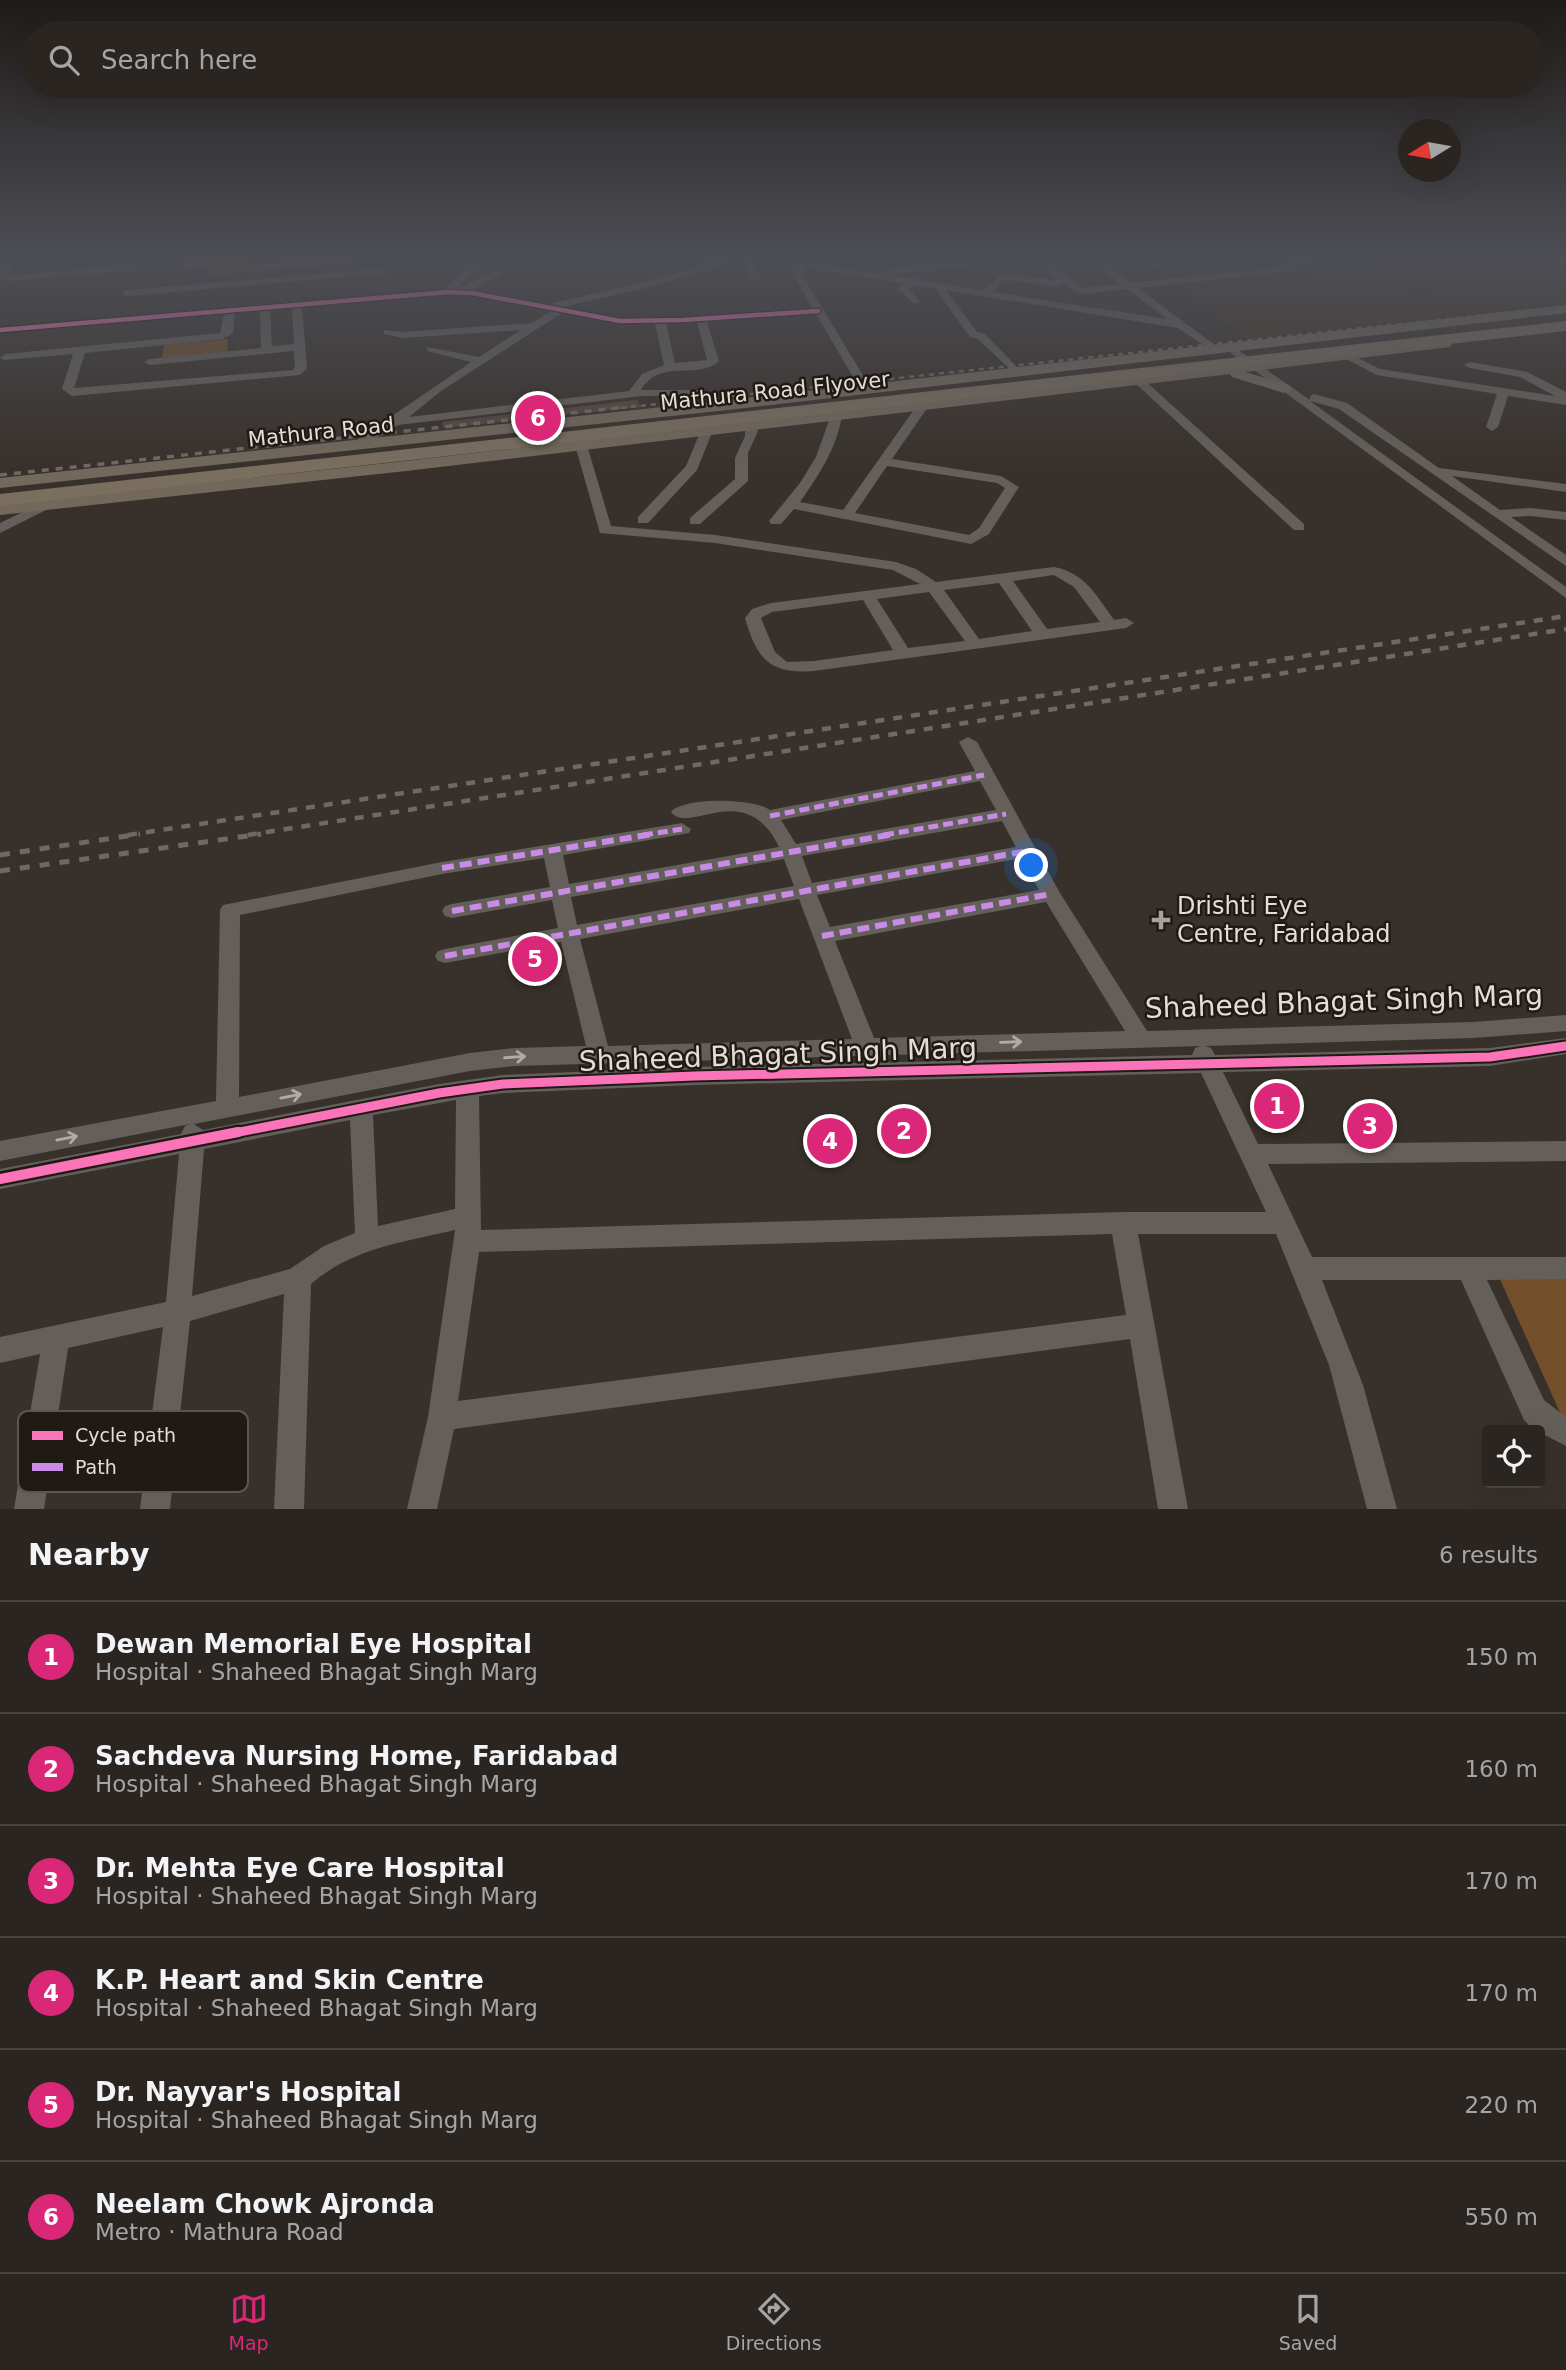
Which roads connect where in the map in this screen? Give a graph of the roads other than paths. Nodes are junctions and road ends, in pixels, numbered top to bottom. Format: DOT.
graph roads {
  1 [pos="18,328"];
  2 [pos="228,328"];
  3 [pos="266,328"];
  4 [pos="299,328"];
  5 [pos="500,328"];
  6 [pos="531,328"];
  7 [pos="662,328"];
  8 [pos="704,328"];
  9 [pos="829,328"];
  10 [pos="971,328"];
  11 [pos="1187,328"];
  12 [pos="1400,328"];
  13 [pos="1461,328"];
  14 [pos="1562,328"];
  15 [pos="1563,328"];
  16 [pos="388,332"];
  17 [pos="228,333"];
  18 [pos="153,343"];
  19 [pos="1276,343"];
  20 [pos="300,347"];
  21 [pos="1237,348"];
  22 [pos="431,349"];
  23 [pos="80,350"];
  24 [pos="267,350"];
  25 [pos="1215,350"];
  26 [pos="233,353"];
  27 [pos="1174,355"];
  28 [pos="1348,356"];
  29 [pos="5,357"];
  30 [pos="1310,360"];
  31 [pos="481,361"];
  32 [pos="150,362"];
  33 [pos="1470,365"];
  34 [pos="670,366"];
  35 [pos="1262,366"];
  36 [pos="0,368"];
  37 [pos="1017,373"];
  38 [pos="1203,373"];
  39 [pos="1138,380"];
  40 [pos="1291,387"];
  41 [pos="145,388"];
  42 [pos="866,390"];
  43 [pos="1504,391"];
  44 [pos="663,393"];
  45 [pos="702,393"];
  46 [pos="633,394"];
  47 [pos="1314,398"];
  48 [pos="1566,399"];
  49 [pos="737,404"];
  50 [pos="924,404"];
  51 [pos="796,407"];
  52 [pos="673,411"];
  53 [pos="836,415"];
  54 [pos="646,419"];
  55 [pos="395,422"];
  56 [pos="751,425"];
  57 [pos="1492,427"];
  58 [pos="707,430"];
  59 [pos="1335,437"];
  60 [pos="1354,439"];
  61 [pos="581,445"];
  62 [pos="362,452"];
  63 [pos="407,455"];
  64 [pos="455,460"];
  65 [pos="885,462"];
  66 [pos="1436,471"];
  67 [pos="163,472"];
  68 [pos="50,477"];
  69 [pos="0,483"];
  70 [pos="1566,488"];
  71 [pos="0,490"];
  72 [pos="1440,496"];
  73 [pos="0,500"];
  74 [pos="791,504"];
  75 [pos="45,505"];
  76 [pos="0,510"];
  77 [pos="847,514"];
  78 [pos="1497,514"];
  79 [pos="1566,516"];
  80 [pos="643,520"];
  81 [pos="695,521"];
  82 [pos="776,521"];
  83 [pos="1298,527"];
  84 [pos="0,529"];
  85 [pos="1566,562"];
  86 [pos="1003,577"];
  87 [pos="1566,582"];
  88 [pos="934,585"];
  89 [pos="1566,594"];
  90 [pos="868,596"];
  91 [pos="1042,634"];
  92 [pos="974,643"];
  93 [pos="902,653"];
  94 [pos="968,742"];
  95 [pos="984,775"];
  96 [pos="1006,814"];
  97 [pos="770,816"];
  98 [pos="552,850"];
  99 [pos="1027,851"];
  100 [pos="791,853"];
  101 [pos="561,891"];
  102 [pos="807,893"];
  103 [pos="1051,894"];
  104 [pos="452,911"];
  105 [pos="569,934"];
  106 [pos="822,936"];
  107 [pos="445,956"];
  108 [pos="1566,1023"];
  109 [pos="1195,1037"];
  110 [pos="1140,1038"];
  111 [pos="1566,1046"];
  112 [pos="866,1047"];
  113 [pos="599,1055"];
  114 [pos="1208,1063"];
  115 [pos="467,1089"];
  116 [pos="227,1108"];
  117 [pos="361,1109"];
  118 [pos="194,1114"];
  119 [pos="193,1142"];
  120 [pos="0,1151"];
  121 [pos="1566,1152"];
  122 [pos="1249,1154"];
  123 [pos="0,1179"];
  124 [pos="1123,1223"];
  125 [pos="1282,1223"];
  126 [pos="467,1229"];
  127 [pos="366,1230"];
  128 [pos="1468,1267"];
  129 [pos="1566,1268"];
  130 [pos="1304,1269"];
  131 [pos="298,1279"];
  132 [pos="178,1312"];
  133 [pos="1141,1325"];
  134 [pos="56,1339"];
  135 [pos="0,1350"];
  136 [pos="45,1411"];
  137 [pos="166,1411"];
  138 [pos="442,1417"];
  139 [pos="1566,1432"];
  140 [pos="289,1509"];
  141 [pos="422,1509"];
  142 [pos="1173,1509"];
  143 [pos="1382,1509"];
  1 -- 29 [label="street"];
  2 -- 17 [label="street"];
  3 -- 24 [label="street"];
  4 -- 20 [label="street"];
  5 -- 16 [label="street"];
  6 -- 31 [label="street"];
  7 -- 34 [label="street"];
  8 -- 34 [label="street"];
  9 -- 42 [label="street"];
  10 -- 37 [label="street"];
  11 -- 25 [label="street"];
  12 -- 19 [label="main road"];
  13 -- 51 [label="highway, Mathura Road Flyover"];
  14 -- 51 [label="highway, Mathura Road Flyover"];
  15 -- 28 [label="main road"];
  17 -- 18 [label="street"];
  17 -- 26 [label="street"];
  18 -- 23 [label="street"];
  18 -- 32 [label="street"];
  19 -- 21 [label="main road"];
  19 -- 30 [label="main road"];
  20 -- 24 [label="street"];
  20 -- 41 [label="street"];
  21 -- 25 [label="main road"];
  21 -- 35 [label="street"];
  22 -- 31 [label="street"];
  23 -- 29 [label="street"];
  23 -- 41 [label="street"];
  24 -- 26 [label="street"];
  25 -- 27 [label="main road"];
  26 -- 32 [label="street"];
  27 -- 37 [label="main road"];
  27 -- 38 [label="main road"];
  28 -- 30 [label="main road"];
  28 -- 43 [label="street"];
  29 -- 36 [label="street"];
  30 -- 35 [label="main road"];
  30 -- 40 [label="main road"];
  31 -- 55 [label="street"];
  32 -- 41 [label="street"];
  33 -- 48 [label="street"];
  34 -- 46 [label="street"];
  35 -- 38 [label="main road"];
  35 -- 40 [label="street"];
  37 -- 42 [label="main road"];
  38 -- 39 [label="main road"];
  38 -- 40 [label="main road"];
  39 -- 50 [label="main road"];
  39 -- 83 [label="street"];
  40 -- 47 [label="street"];
  40 -- 60 [label="street"];
  42 -- 49 [label="main road"];
  43 -- 48 [label="street"];
  43 -- 57 [label="street"];
  44 -- 45 [label="street"];
  44 -- 46 [label="street"];
  44 -- 52 [label="street"];
  46 -- 55 [label="street"];
  47 -- 66 [label="street"];
  47 -- 72 [label="street"];
  49 -- 52 [label="main road"];
  49 -- 54 [label="highway"];
  50 -- 53 [label="main road"];
  50 -- 65 [label="street"];
  51 -- 54 [label="highway, Mathura Road Flyover"];
  51 -- 63 [label="highway, Mathura Road Flyover"];
  52 -- 62 [label="main road"];
  53 -- 56 [label="main road"];
  53 -- 74 [label="street"];
  54 -- 67 [label="highway, Mathura Road"];
  55 -- 62 [label="street"];
  56 -- 58 [label="main road"];
  56 -- 81 [label="street"];
  58 -- 61 [label="main road"];
  58 -- 80 [label="street"];
  59 -- 60 [label="street"];
  60 -- 72 [label="street"];
  61 -- 64 [label="main road"];
  61 -- 88 [label="street"];
  62 -- 63 [label="highway, Mathura Road"];
  62 -- 64 [label="highway"];
  62 -- 68 [label="main road"];
  62 -- 73 [label="highway, Mathura Road"];
  64 -- 75 [label="main road"];
  65 -- 77 [label="street"];
  65 -- 77 [label="street"];
  66 -- 70 [label="street"];
  66 -- 78 [label="street"];
  67 -- 68 [label="highway"];
  67 -- 71 [label="highway, Mathura Road"];
  68 -- 69 [label="main road"];
  72 -- 87 [label="street"];
  72 -- 89 [label="street"];
  74 -- 77 [label="street"];
  74 -- 82 [label="street"];
  75 -- 76 [label="main road"];
  75 -- 84 [label="street"];
  78 -- 79 [label="street"];
  78 -- 85 [label="street"];
  86 -- 88 [label="street"];
  86 -- 91 [label="street"];
  86 -- 91 [label="street"];
  88 -- 90 [label="street"];
  88 -- 92 [label="street"];
  90 -- 93 [label="street"];
  90 -- 93 [label="street"];
  91 -- 92 [label="street"];
  92 -- 93 [label="street"];
  94 -- 95 [label="street"];
  95 -- 96 [label="street"];
  95 -- 97 [label="street"];
  96 -- 99 [label="street"];
  96 -- 100 [label="street"];
  97 -- 98 [label="street"];
  97 -- 100 [label="street"];
  98 -- 101 [label="street"];
  98 -- 116 [label="street"];
  99 -- 102 [label="street"];
  99 -- 103 [label="street"];
  100 -- 101 [label="street"];
  100 -- 102 [label="street"];
  101 -- 104 [label="street"];
  101 -- 105 [label="street"];
  102 -- 105 [label="street"];
  102 -- 106 [label="street"];
  103 -- 106 [label="street"];
  103 -- 110 [label="street"];
  105 -- 107 [label="street"];
  105 -- 113 [label="street"];
  106 -- 112 [label="street"];
  108 -- 109 [label="street, Shaheed Bhagat Singh Marg"];
  109 -- 110 [label="street, Shaheed Bhagat Singh Marg"];
  109 -- 114 [label="street"];
  112 -- 110 [label="street, Shaheed Bhagat Singh Marg, one-way"];
  111 -- 114 [label="street, Shaheed Bhagat Singh Marg"];
  112 -- 113 [label="street, Shaheed Bhagat Singh Marg"];
  116 -- 113 [label="street, Shaheed Bhagat Singh Marg, one-way"];
  114 -- 115 [label="street, Shaheed Bhagat Singh Marg"];
  114 -- 122 [label="street"];
  115 -- 117 [label="street, Shaheed Bhagat Singh Marg"];
  115 -- 126 [label="street"];
  116 -- 118 [label="street, Shaheed Bhagat Singh Marg"];
  117 -- 119 [label="street, Shaheed Bhagat Singh Marg"];
  117 -- 127 [label="street"];
  118 -- 119 [label="street"];
  120 -- 118 [label="street, Shaheed Bhagat Singh Marg, one-way"];
  119 -- 123 [label="street, Shaheed Bhagat Singh Marg"];
  119 -- 132 [label="street"];
  121 -- 122 [label="street"];
  122 -- 125 [label="street"];
  124 -- 125 [label="street"];
  124 -- 126 [label="street"];
  124 -- 133 [label="street"];
  125 -- 130 [label="street"];
  126 -- 131 [label="street"];
  126 -- 138 [label="street"];
  128 -- 129 [label="street"];
  128 -- 130 [label="street"];
  128 -- 139 [label="street"];
  130 -- 143 [label="street"];
  131 -- 132 [label="street"];
  131 -- 140 [label="street"];
  132 -- 134 [label="street"];
  132 -- 137 [label="street"];
  133 -- 138 [label="street"];
  133 -- 142 [label="street"];
  134 -- 135 [label="street"];
  134 -- 136 [label="street"];
  138 -- 141 [label="street"];
}
